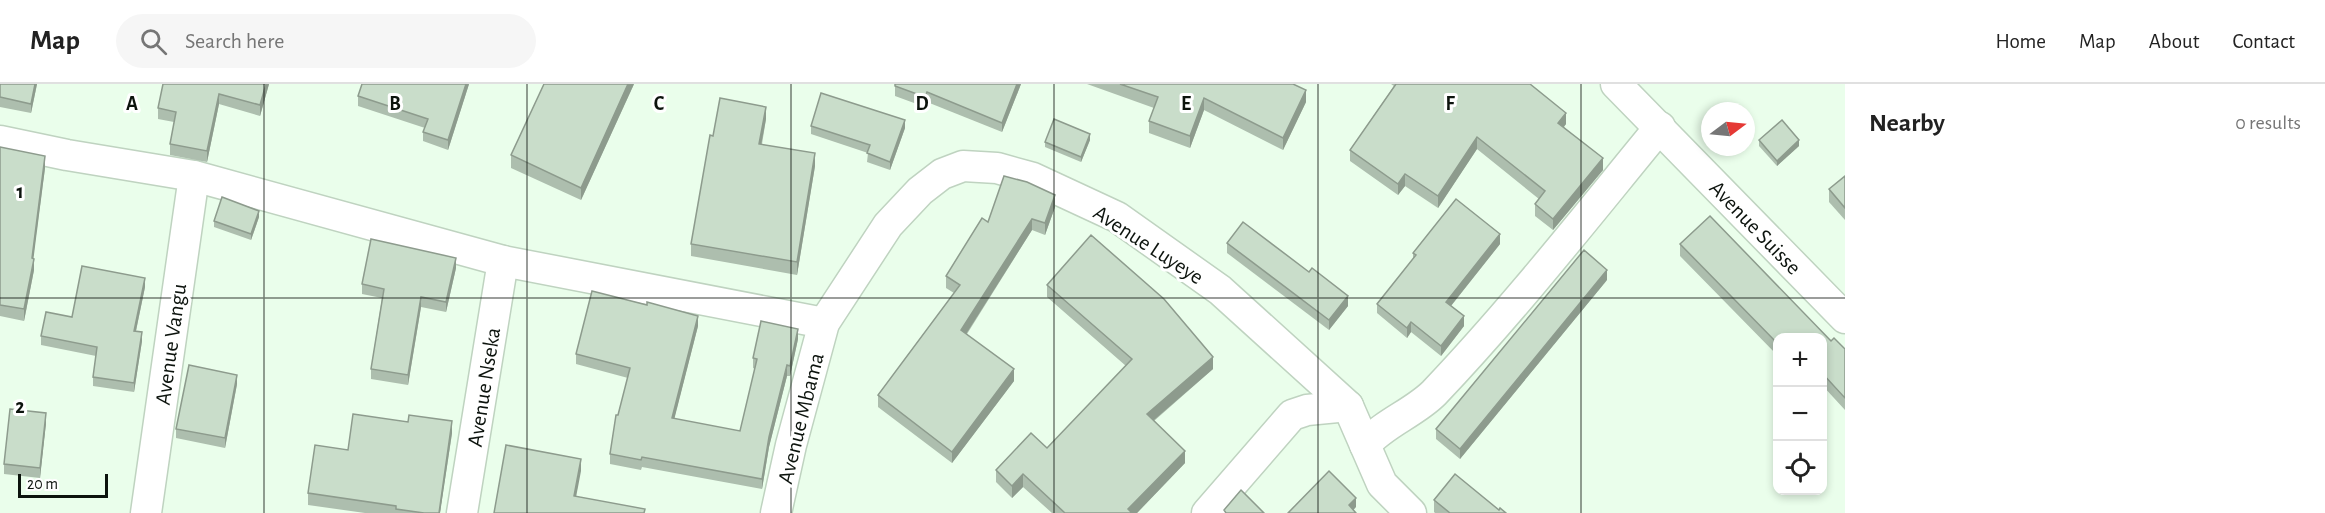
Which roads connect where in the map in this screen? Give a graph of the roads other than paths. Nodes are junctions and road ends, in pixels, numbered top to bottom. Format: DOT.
graph roads {
  1 [pos="1616,84"];
  2 [pos="1660,127"];
  3 [pos="0,141"];
  4 [pos="194,176"];
  5 [pos="503,261"];
  6 [pos="1845,318"];
  7 [pos="824,323"];
  8 [pos="1348,406"];
  9 [pos="1365,445"];
  10 [pos="146,513"];
  11 [pos="462,513"];
  12 [pos="777,513"];
  13 [pos="1207,513"];
  14 [pos="1411,513"];
  1 -- 2 [label="street, Avenue Suisse"];
  2 -- 6 [label="street, Avenue Suisse"];
  2 -- 9 [label="street"];
  3 -- 4 [label="street"];
  4 -- 5 [label="street"];
  4 -- 10 [label="street, Avenue Vangu"];
  5 -- 7 [label="street"];
  5 -- 11 [label="street, Avenue Nseka"];
  7 -- 8 [label="street, Avenue Luyeye"];
  7 -- 12 [label="street, Avenue Mbama"];
  8 -- 9 [label="street, Avenue Luyeye"];
  8 -- 13 [label="street"];
  9 -- 14 [label="street, Avenue Luyeye"];
}
